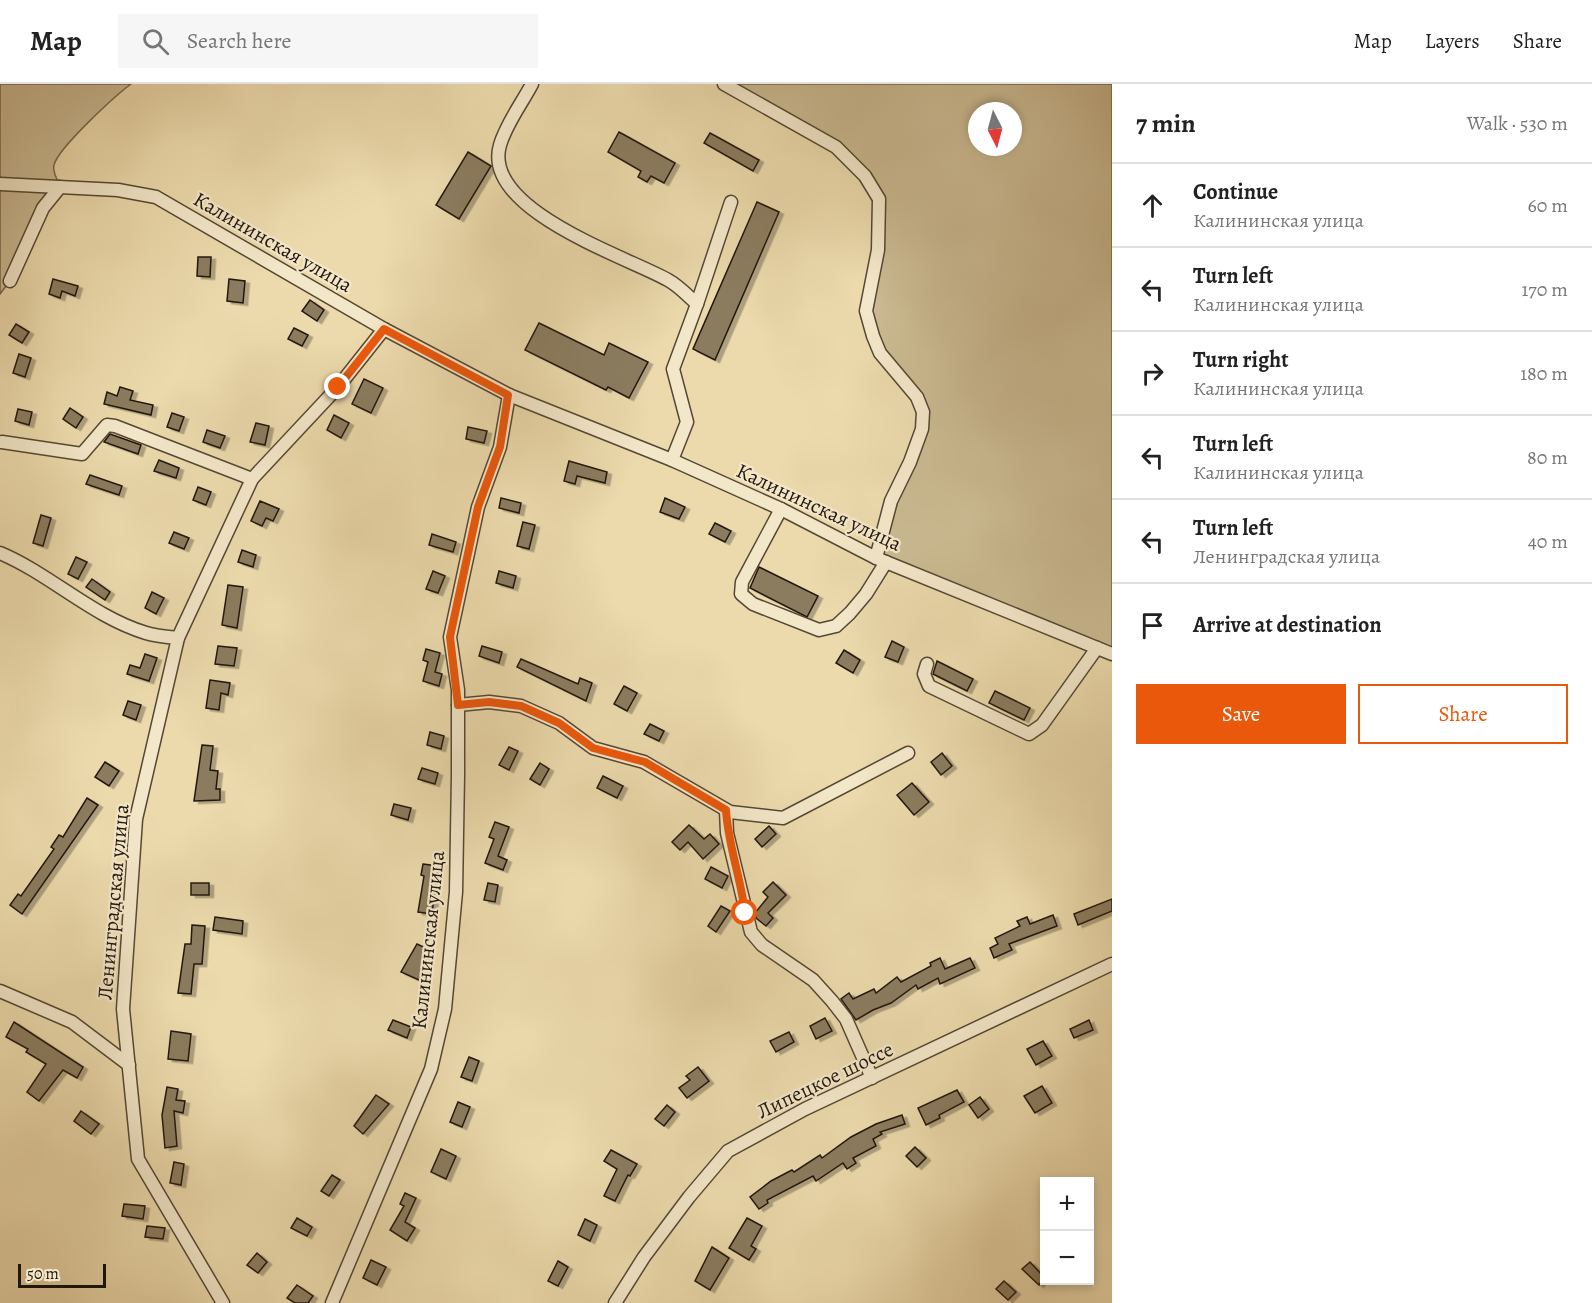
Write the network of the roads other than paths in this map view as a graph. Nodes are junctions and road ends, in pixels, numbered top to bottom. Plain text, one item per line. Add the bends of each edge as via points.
1 (532, 84) edge
2 (724, 84) edge
3 (0, 184) edge
4 (60, 187) junction
5 (731, 202) dead end
6 (10, 281) dead end
7 (697, 303) junction
8 (384, 329) junction
9 (508, 395) junction
10 (2, 442) dead end
11 (672, 460) junction
12 (252, 479) junction
13 (780, 509) junction
14 (0, 553) edge
15 (881, 560) junction
16 (178, 638) junction
17 (1097, 648) junction
18 (1112, 654) edge
19 (927, 664) dead end
20 (458, 705) junction
21 (908, 753) dead end
22 (726, 810) junction
23 (1112, 964) edge
24 (0, 991) edge
25 (129, 1065) junction
26 (872, 1078) junction
27 (223, 1303) edge
28 (332, 1303) edge
29 (615, 1303) edge

1 - 7 street via 500,146 501,171 521,200 542,218 576,237 670,281
2 - 15 street via 836,147 865,176 879,199 878,250 867,311 880,352 917,397 922,412 922,429 891,501
3 - 4 street, Калининская улица
4 - 6 street via 43,208
4 - 8 street, Калининская улица via 118,190 156,197
5 - 7 street
7 - 11 street via 674,369 687,422
8 - 9 street, Калининская улица
8 - 12 street, Ленинградская улица via 338,387
9 - 11 street, Калининская улица
9 - 20 street, Калининская улица via 500,447 478,507 450,637
10 - 12 street via 82,454 107,426 115,426
11 - 13 street, Калининская улица
12 - 16 street, Ленинградская улица
13 - 15 street, Калининская улица
13 - 15 street via 742,582 741,594 753,604 819,630 836,626 866,594
14 - 16 street via 115,620 146,633
15 - 17 street, Калининская улица
16 - 25 street, Ленинградская улица via 136,819 123,1009
17 - 18 street, Калининская улица
17 - 19 street via 1042,725 1029,734 929,686 924,674
20 - 22 street via 489,702 521,706 559,723 593,748 645,762
20 - 28 street, Калининская улица via 456,892 445,1009 431,1070
21 - 22 street via 783,818
22 - 26 street via 727,833 751,932 762,945 813,980 832,1001 846,1019
23 - 26 street, Липецкое шоссе
24 - 25 street, Ленинградская улица via 72,1022
25 - 27 street, Ленинградская улица via 138,1159
26 - 29 street, Липецкое шоссе via 728,1151 644,1257

